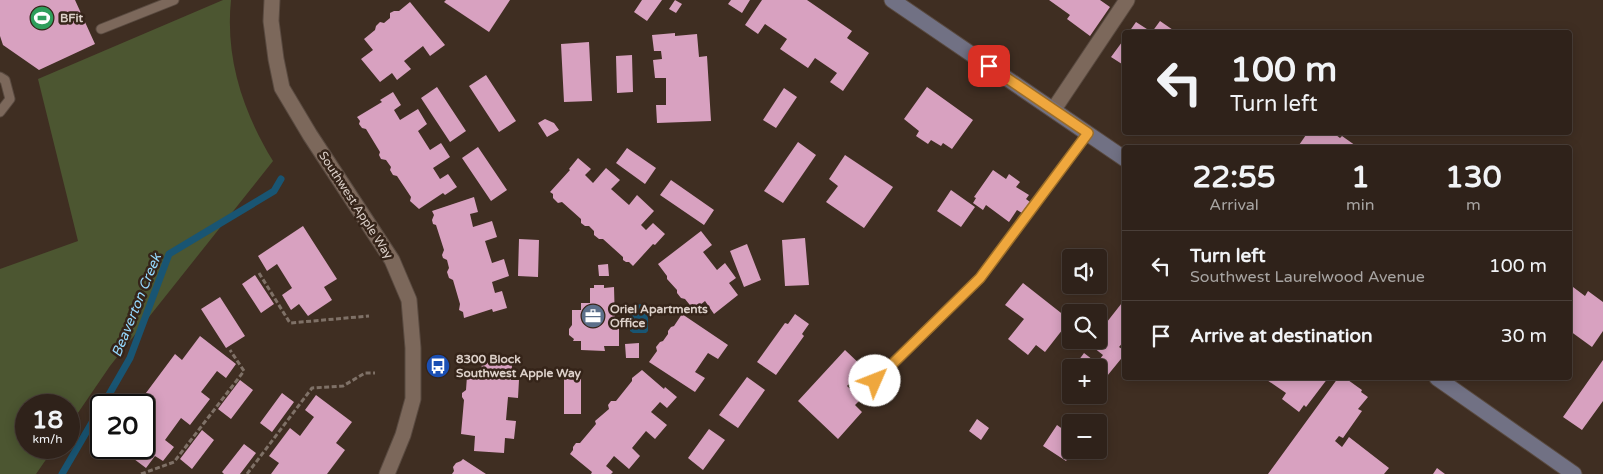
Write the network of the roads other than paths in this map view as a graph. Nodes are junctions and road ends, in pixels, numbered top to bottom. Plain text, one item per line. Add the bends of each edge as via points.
1 (174, 0) edge
2 (272, 0) edge
3 (892, 0) edge
4 (1127, 0) edge
5 (101, 29) dead end
6 (0, 77) edge
7 (1054, 109) junction
8 (0, 112) edge
9 (1088, 133) junction
10 (1122, 157) edge
11 (1440, 380) edge
12 (875, 381) dead end
13 (387, 474) edge
14 (1574, 474) edge

1 - 5 lane
2 - 13 street, Southwest Apple Way via 271,22 282,88 392,260 409,300 413,399
3 - 7 street
4 - 7 street
6 - 8 lane via 5,80 10,99
7 - 9 street
9 - 10 street
9 - 12 lane via 980,278
11 - 14 street

